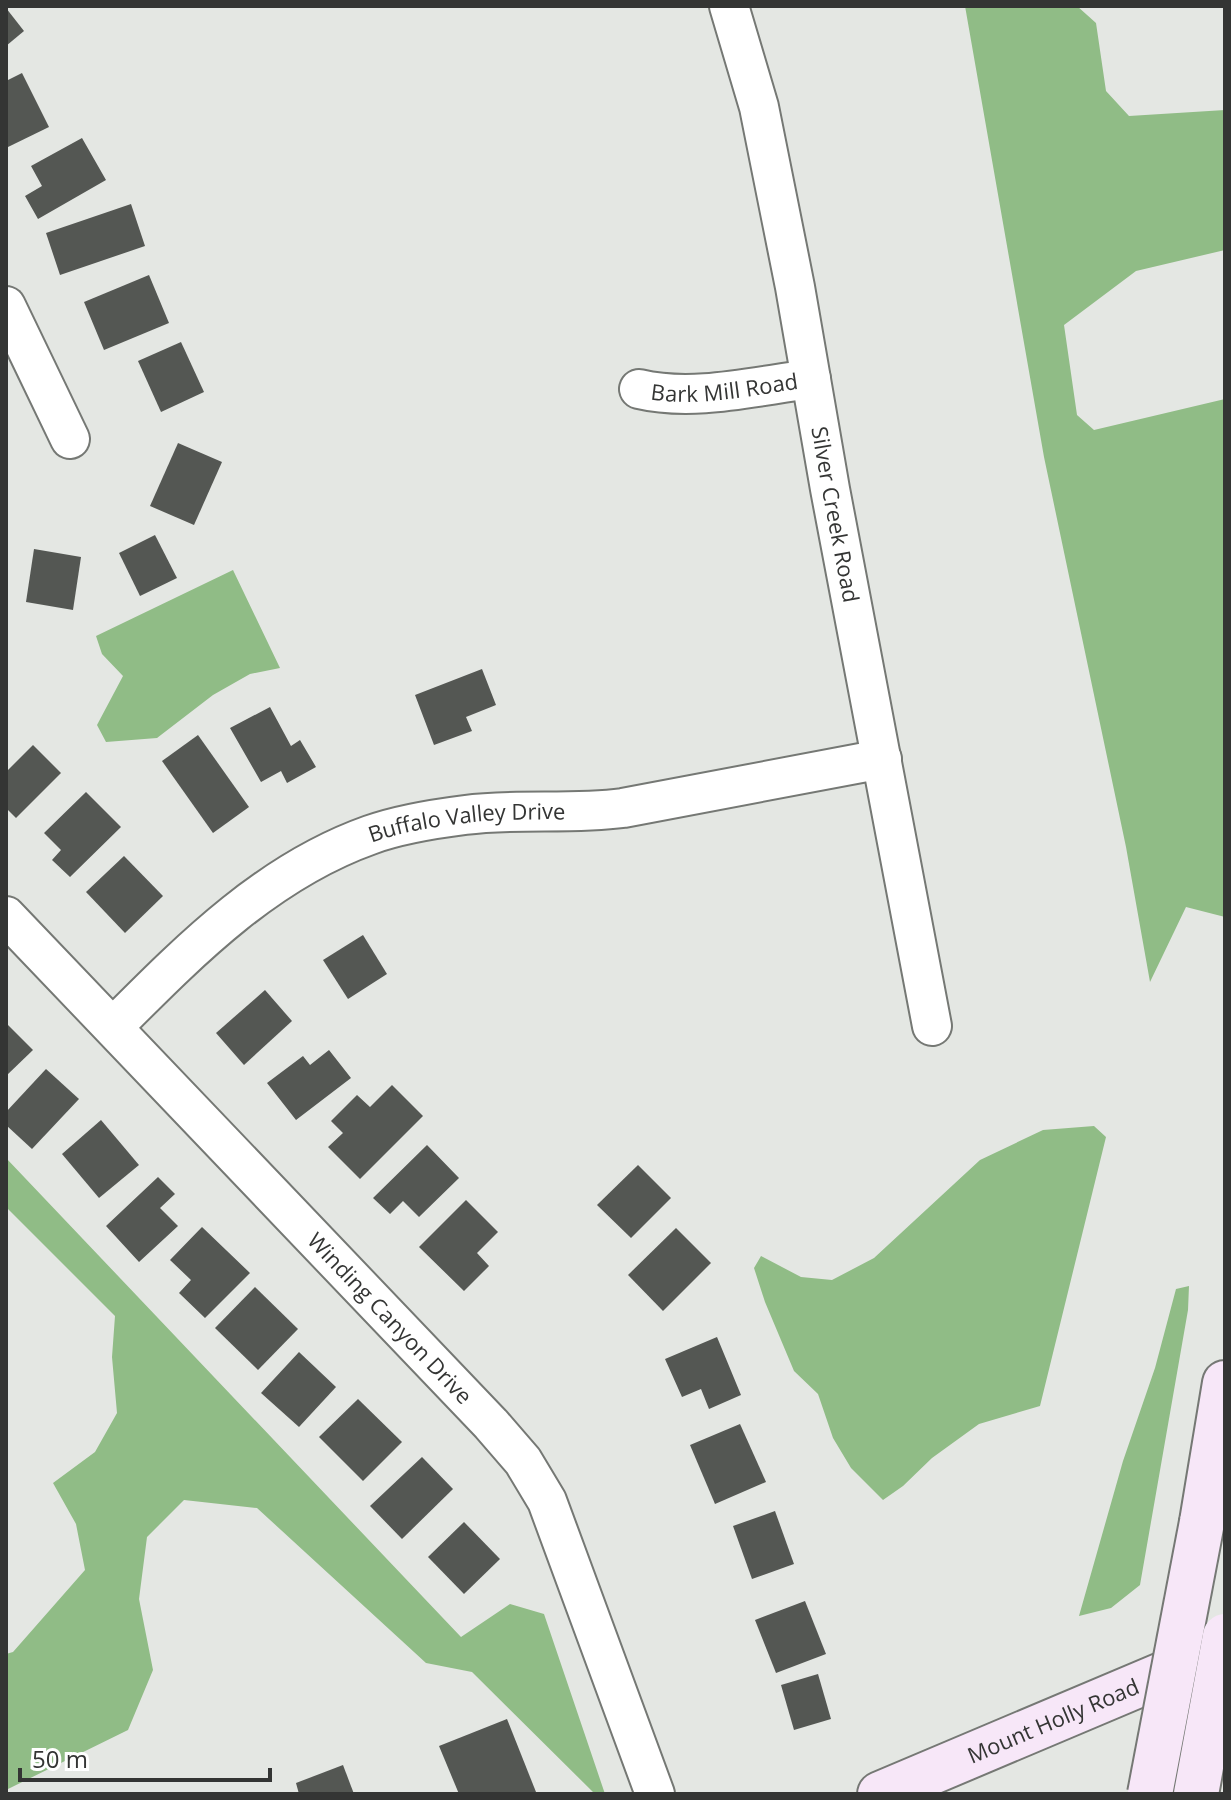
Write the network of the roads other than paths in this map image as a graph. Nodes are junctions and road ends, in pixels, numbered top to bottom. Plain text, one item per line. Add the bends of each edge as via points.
1 (729, 6) edge
2 (6, 306) edge
3 (811, 379) junction
4 (639, 389) dead end
5 (70, 439) dead end
6 (882, 759) junction
7 (6, 916) edge
8 (932, 1026) dead end
9 (113, 1027) junction
10 (1225, 1383) edge
11 (1225, 1636) edge
12 (1225, 1648) edge
13 (655, 1794) edge
14 (880, 1794) edge
15 (1150, 1794) edge
16 (1196, 1794) edge

1 - 3 street, Silver Creek Road via 759,107
2 - 5 street
3 - 4 street, Bark Mill Road via 687,395
3 - 6 street, Silver Creek Road
6 - 8 street, Silver Creek Road
6 - 9 street, Buffalo Valley Drive via 623,808 467,815 368,835 287,875 226,918
7 - 9 street, Winding Canyon Drive
9 - 13 street, Winding Canyon Drive via 523,1461 547,1501
10 - 15 main road, bridge
11 - 16 main road, bridge
12 - 14 main road, Mount Holly Road

